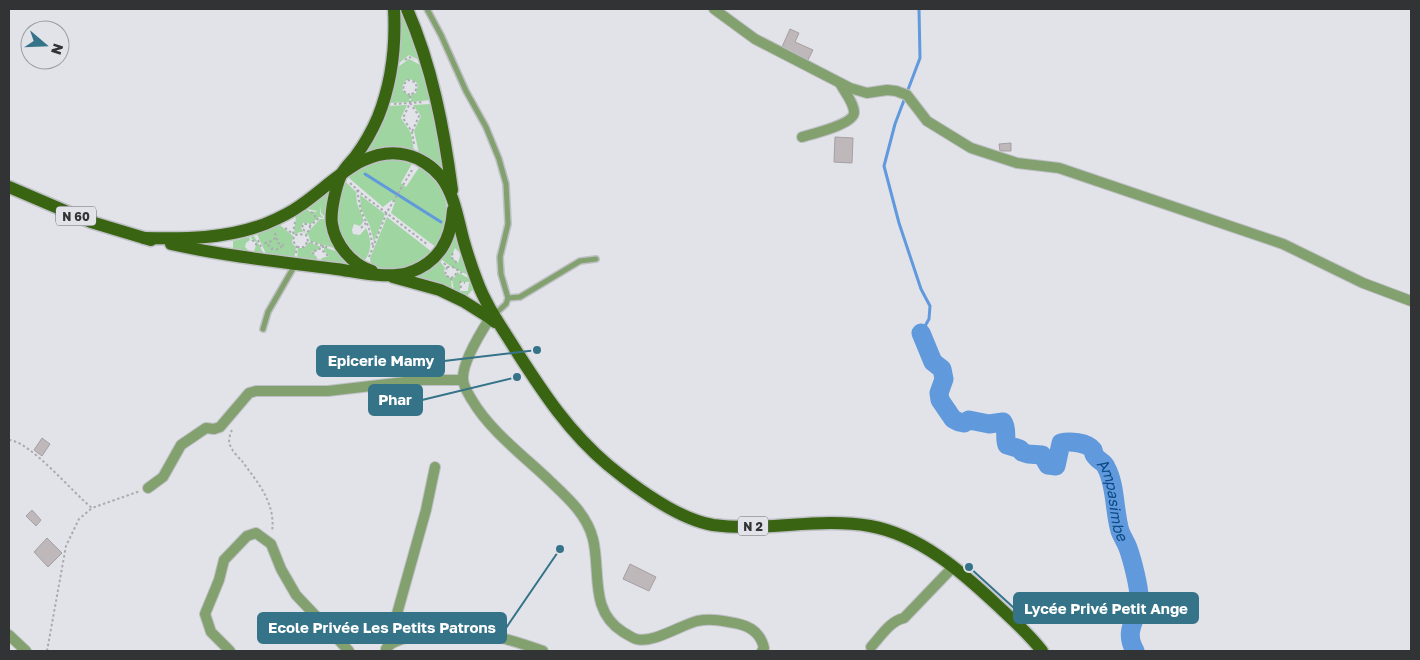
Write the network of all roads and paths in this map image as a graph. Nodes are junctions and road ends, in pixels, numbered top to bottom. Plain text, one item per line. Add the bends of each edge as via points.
1 (394, 9) edge
2 (407, 9) edge
3 (427, 9) edge
4 (714, 9) edge
5 (428, 64) junction
6 (391, 70) junction
7 (840, 83) junction
8 (410, 94) junction
9 (437, 102) junction
10 (410, 103) junction
11 (382, 106) junction
12 (412, 132) junction
13 (802, 137) dead end
14 (418, 159) junction
15 (341, 174) junction
16 (9, 187) edge
17 (357, 189) junction
18 (453, 201) junction
19 (316, 212) dead end
20 (387, 212) junction
21 (275, 220) junction
22 (331, 220) junction
23 (315, 222) junction
24 (367, 223) junction
25 (310, 226) dead end
26 (361, 228) dead end
27 (249, 235) junction
28 (276, 236) junction
29 (144, 238) junction
30 (308, 241) junction
31 (323, 246) junction
32 (373, 247) junction
33 (253, 250) dead end
34 (346, 253) junction
35 (438, 254) junction
36 (317, 256) dead end
37 (369, 257) dead end
38 (596, 259) dead end
39 (268, 261) junction
40 (295, 264) junction
41 (456, 270) dead end
42 (384, 275) junction
43 (451, 278) junction
44 (468, 283) dead end
45 (457, 293) junction
46 (508, 298) junction
47 (1411, 301) edge
48 (492, 316) junction
49 (263, 329) dead end
50 (463, 380) junction
51 (234, 427) dead end
52 (9, 440) edge
53 (434, 467) dead end
54 (148, 488) joint
55 (92, 508) junction
56 (271, 544) junction
57 (953, 567) junction
58 (9, 634) edge
59 (871, 647) dead end
60 (386, 649) edge
61 (765, 650) edge
62 (26, 651) edge
63 (47, 651) edge
64 (230, 651) edge
65 (348, 651) edge
66 (544, 651) edge
67 (1042, 651) edge

1 - 6 main road
2 - 5 main road
3 - 46 lane via 499,159 506,184 508,224 500,257 501,274
4 - 7 street via 755,39
5 - 6 path via 409,57
5 - 9 main road
6 - 11 main road
7 - 13 street via 854,116 848,122
7 - 47 street via 867,94 887,90 907,96 927,121 971,148 1017,163 1059,168 1283,244 1363,283
8 - 8 path via 417,87 415,82 408,80 403,90
8 - 10 path
9 - 10 path
9 - 18 main road
10 - 11 path
10 - 12 path via 403,118
10 - 12 path via 419,116
11 - 15 main road via 366,141
12 - 14 path
14 - 15 main road via 387,153 366,158
14 - 18 main road via 442,178
14 - 20 path
15 - 17 path
15 - 21 main road via 299,207
15 - 22 main road
16 - 29 main road, N 60 via 91,222
17 - 20 path
17 - 24 path via 360,211
18 - 35 main road via 449,238
18 - 48 main road via 466,249
19 - 23 path via 307,209 315,215
20 - 32 path
20 - 35 path
21 - 27 main road
21 - 28 path
22 - 23 path via 319,218
22 - 34 main road via 337,241
23 - 25 path
24 - 26 path
24 - 32 path
27 - 29 main road
27 - 33 path via 255,241
27 - 39 path
28 - 28 path via 278,243 284,245 272,254 272,248 265,243
29 - 39 main road
30 - 30 path via 301,233 293,240 300,248
30 - 31 path
31 - 34 path
31 - 36 path via 312,252
32 - 37 path
34 - 42 main road via 363,268
35 - 42 main road via 414,271
35 - 43 path via 447,267 445,275
38 - 46 lane via 580,261 520,297
39 - 40 main road
40 - 42 main road
40 - 49 lane via 268,312
41 - 43 path via 456,275
42 - 45 main road
43 - 45 path
44 - 45 path via 460,282
45 - 48 main road
46 - 48 lane
48 - 50 street via 466,363
48 - 57 main road, N 2 via 578,438 608,464 670,508 713,524 834,523 872,527 899,534
50 - 54 street via 422,380 328,391 249,393 220,427 206,428 181,445 163,477
50 - 61 street via 477,409 490,425 571,501 585,519 593,538 600,600 613,626 636,639 646,640 698,621 718,619 744,625 754,631 762,638
51 - 56 path via 230,445 270,503
52 - 55 path via 15,440 28,449
53 - 60 street via 426,510
54 - 55 path
55 - 63 path via 79,519 66,546
56 - 64 street via 256,533 247,536 224,560 205,614 211,632
56 - 65 street via 280,569 296,595
57 - 59 street
57 - 67 main road, N 2 via 1008,615
58 - 62 street
60 - 66 street via 399,640 447,631 512,640

